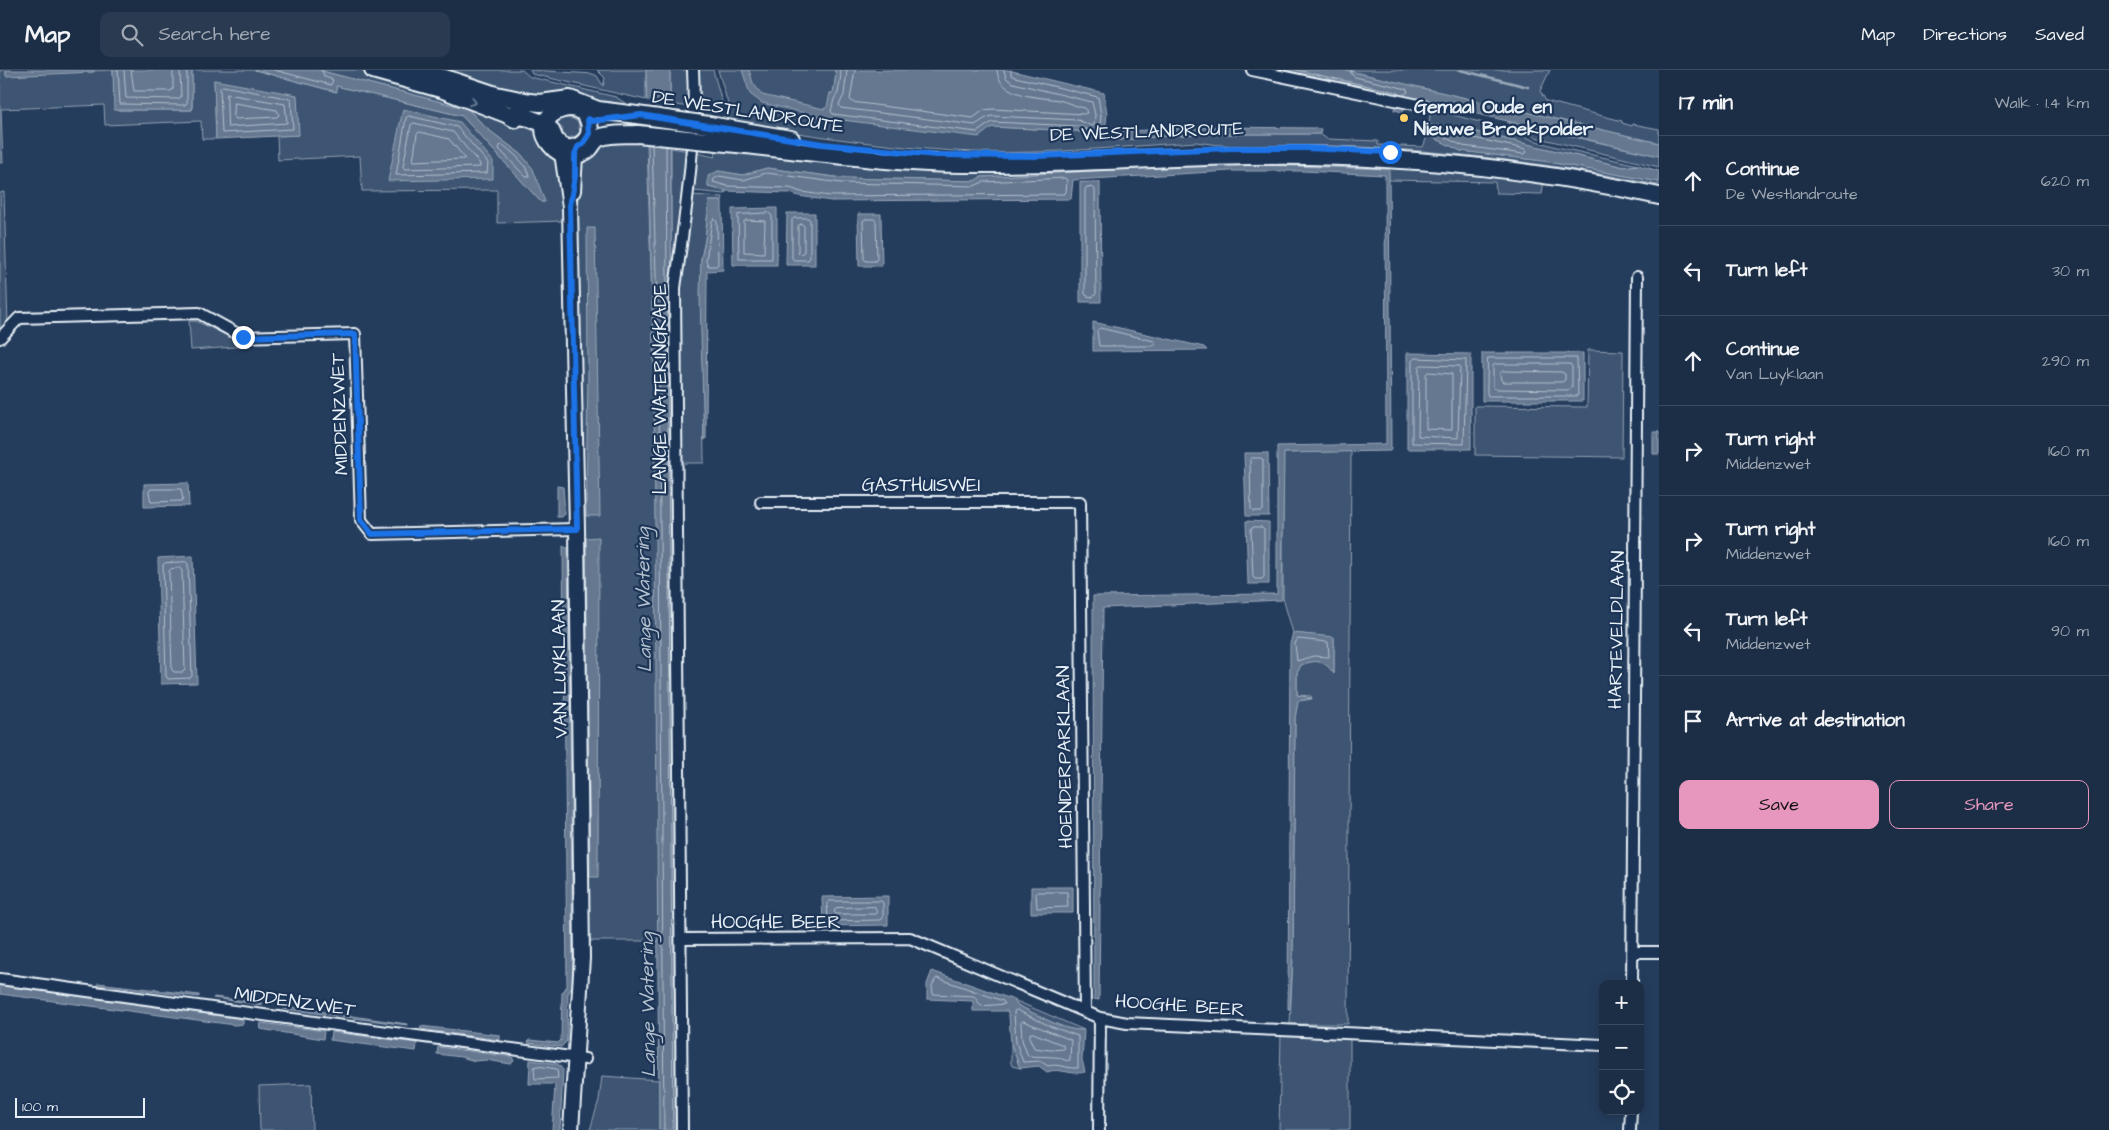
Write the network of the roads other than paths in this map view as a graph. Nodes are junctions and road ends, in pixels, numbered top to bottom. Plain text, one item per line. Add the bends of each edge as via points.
1 (373, 70) edge
2 (407, 70) edge
3 (693, 70) edge
4 (1252, 70) edge
5 (496, 95) junction
6 (1433, 108) dead end
7 (637, 115) junction
8 (548, 125) junction
9 (590, 132) junction
10 (708, 133) junction
11 (571, 152) junction
12 (1659, 188) edge
13 (1659, 196) edge
14 (1637, 277) dead end
15 (0, 338) edge
16 (762, 502) dead end
17 (1080, 502) joint
18 (577, 529) junction
19 (682, 939) junction
20 (1632, 952) junction
21 (1659, 952) edge
22 (0, 979) edge
23 (1632, 980) edge
24 (1086, 1012) junction
25 (1100, 1018) junction
26 (1599, 1045) edge
27 (581, 1059) junction
28 (1631, 1115) edge
29 (571, 1130) edge
30 (682, 1130) edge
31 (1099, 1130) edge
32 (1630, 1130) edge

1 -> 8 main road
2 - 5 main road, DE WESTLANDROUTE via 445,78
3 - 19 street, LANGE WATERINGKADE via 695,107 688,192 675,288
4 - 6 street
5 - 7 main road, DE WESTLANDROUTE via 540,103 570,99 598,110
5 - 8 main road, DE WESTLANDROUTE via 538,113
7 - 9 main road, DE WESTLANDROUTE via 592,121
7 - 10 main road, DE WESTLANDROUTE, bridge
8 - 9 main road via 563,108 574,108 580,111
8 - 11 main road via 560,145
9 - 10 main road, DE WESTLANDROUTE, bridge via 606,136
9 - 11 main road via 585,151
10 - 12 main road, DE WESTLANDROUTE via 936,155 1036,156 1231,148 1390,152 1548,168
10 - 13 main road, DE WESTLANDROUTE via 889,159 962,164 1270,156 1390,160 1499,170
11 - 18 street, VAN LUYKLAAN
14 - 20 street, HARTEVELDLAAN
15 - 18 street, MIDDENZWET via 19,318 199,313 243,337 355,334 361,520 372,534
16 - 17 street, GASTHUISWEI
17 - 24 street, HOENDERPARKLAAN
18 - 27 street, VAN LUYKLAAN
19 - 24 street, HOOGHE BEER via 910,938
19 - 30 street, LANGE WATERINGKADE
20 - 21 street
20 - 23 street, HARTEVELDLAAN
22 - 27 street, MIDDENZWET
24 - 25 street, HOOGHE BEER
25 - 26 street, HOOGHE BEER via 1127,1023
25 - 31 street
27 - 29 street, VAN LUYKLAAN
28 - 32 street

